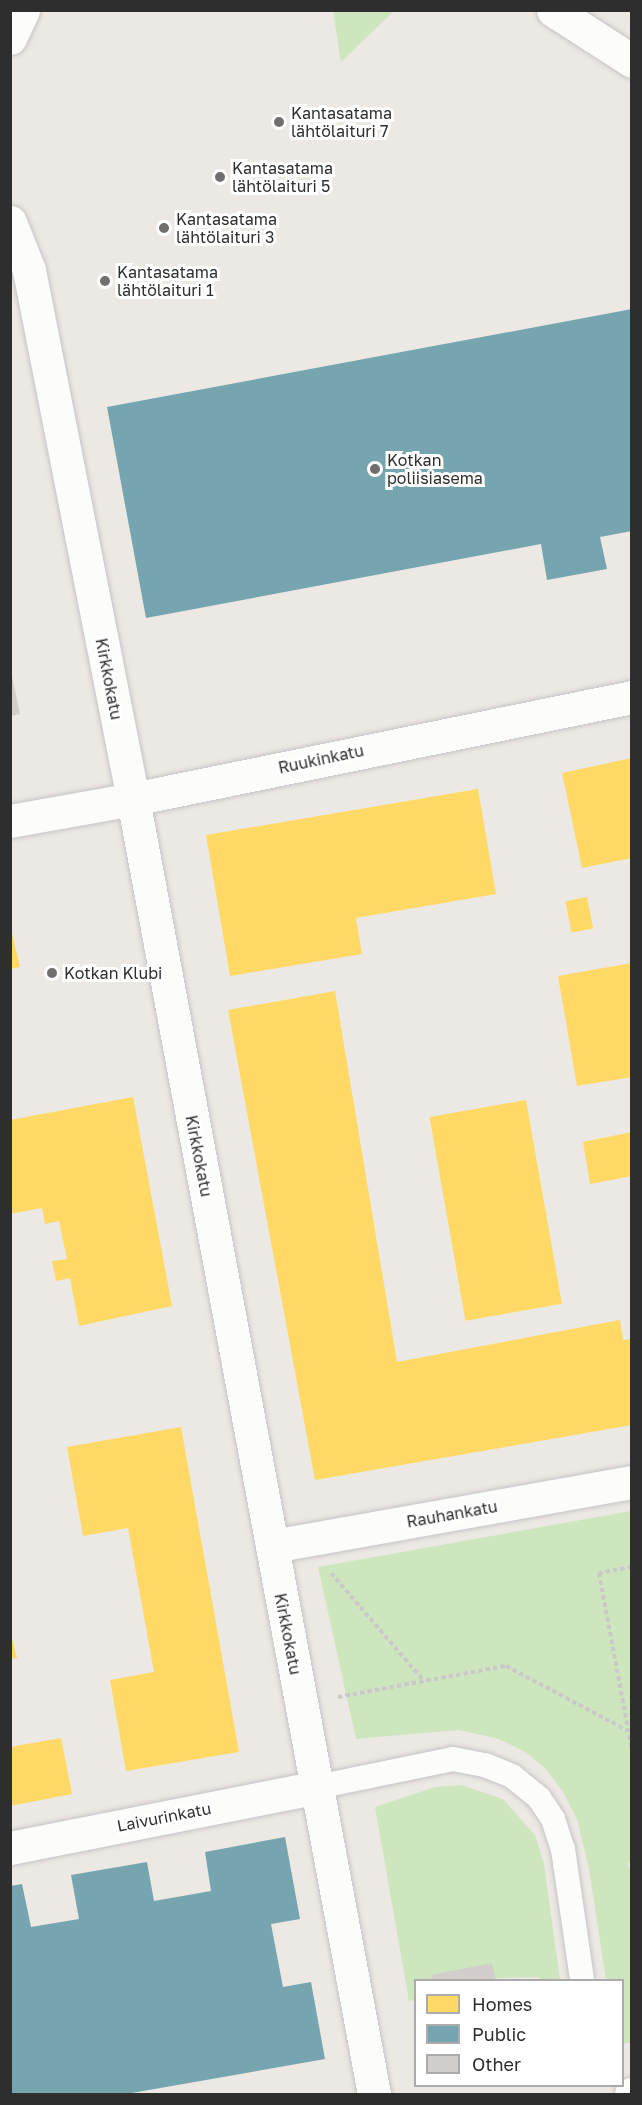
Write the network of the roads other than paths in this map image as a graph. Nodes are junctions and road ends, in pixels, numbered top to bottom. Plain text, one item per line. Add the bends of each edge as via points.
1 (23, 10) edge
2 (553, 10) edge
3 (10, 38) edge
4 (632, 61) edge
5 (10, 222) edge
6 (632, 697) edge
7 (134, 800) junction
8 (10, 821) edge
9 (632, 1482) edge
10 (288, 1543) junction
11 (317, 1787) junction
12 (10, 1848) edge
13 (582, 1979) edge
14 (374, 2094) edge

1 - 3 main road
2 - 4 main road
5 - 7 main road, Kirkkokatu via 29,270
6 - 7 main road, Ruukinkatu
7 - 8 main road, Ruukinkatu
7 - 10 main road, Kirkkokatu
9 - 10 main road, Rauhankatu
10 - 11 main road, Kirkkokatu
11 - 12 main road, Laivurinkatu
11 - 13 lane via 453,1759 485,1764 512,1776 539,1798 553,1819 563,1849
11 - 14 main road, Kirkkokatu

